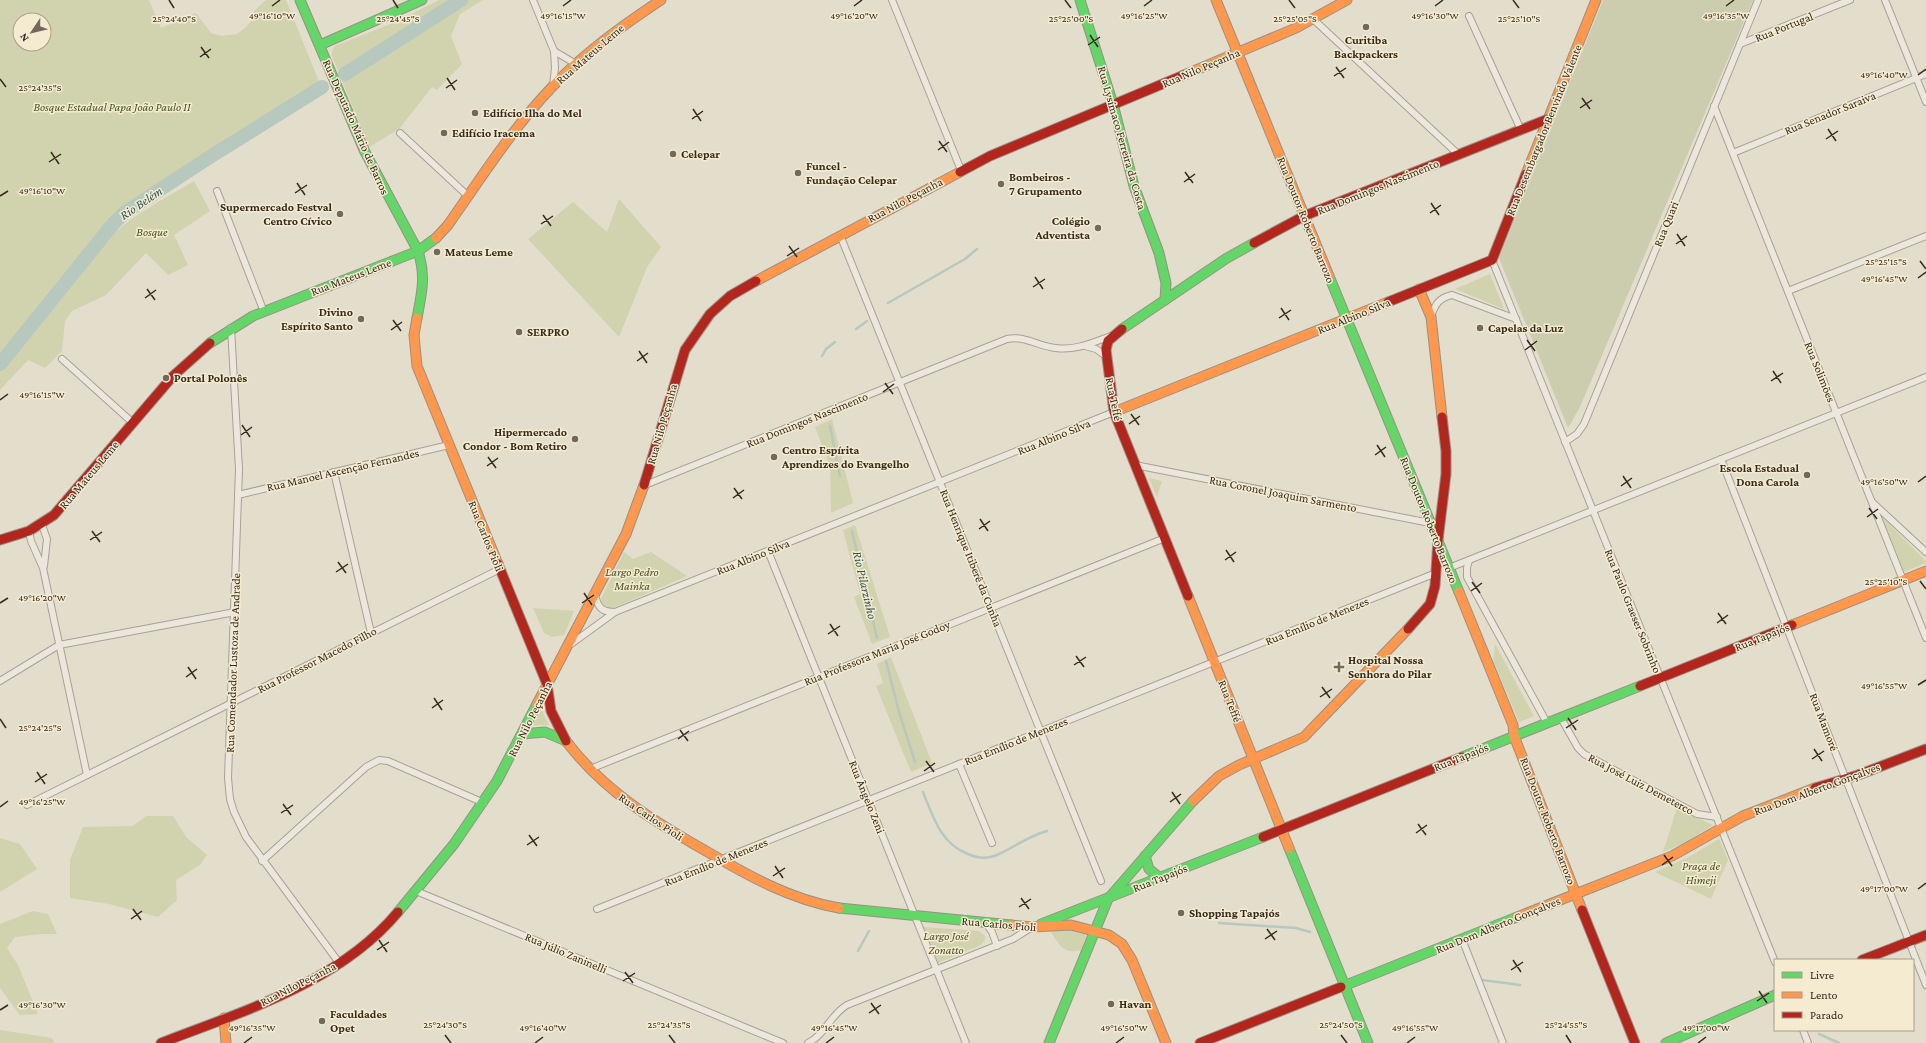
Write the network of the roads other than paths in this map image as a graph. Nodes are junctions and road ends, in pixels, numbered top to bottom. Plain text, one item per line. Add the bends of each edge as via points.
1 (300, 0) edge
2 (422, 0) edge
3 (533, 0) edge
4 (661, 0) edge
5 (892, 0) edge
6 (1080, 0) edge
7 (1216, 0) edge
8 (1347, 0) edge
9 (1596, 0) edge
10 (1758, 0) edge
11 (1850, 0) edge
12 (1885, 0) edge
13 (1335, 3) edge
14 (1469, 16) dead end
15 (1313, 19) junction
16 (1740, 44) junction
17 (320, 45) junction
18 (554, 50) junction
19 (1237, 52) junction
20 (576, 64) junction
21 (1926, 74) edge
22 (1916, 78) junction
23 (552, 87) junction
24 (1926, 102) edge
25 (1113, 104) junction
26 (1714, 106) junction
27 (1548, 119) junction
28 (1521, 130) junction
29 (400, 134) dead end
30 (1733, 153) junction
31 (1459, 155) junction
32 (961, 170) junction
33 (217, 191) dead end
34 (468, 196) junction
35 (1304, 216) junction
36 (840, 235) junction
37 (1926, 236) edge
38 (418, 251) junction
39 (1159, 253) junction
40 (1492, 260) junction
41 (1182, 288) junction
42 (1419, 289) junction
43 (1788, 291) junction
44 (1165, 300) junction
45 (264, 312) junction
46 (1431, 317) junction
47 (1347, 319) junction
48 (1516, 319) junction
49 (231, 328) junction
50 (1115, 334) junction
51 (1084, 346) junction
52 (1106, 356) junction
53 (62, 359) dead end
54 (1926, 377) edge
55 (900, 382) junction
56 (1114, 412) junction
57 (1836, 413) junction
58 (133, 423) junction
59 (1565, 442) junction
60 (449, 445) junction
61 (1721, 459) junction
62 (1135, 465) junction
63 (334, 472) junction
64 (940, 482) junction
65 (645, 485) junction
66 (238, 495) junction
67 (1872, 502) junction
68 (1593, 510) junction
69 (1441, 515) junction
70 (1430, 523) junction
71 (42, 525) junction
72 (29, 532) junction
73 (1165, 538) junction
74 (0, 540) edge
75 (1438, 540) junction
76 (768, 551) junction
77 (1926, 552) edge
78 (1469, 560) junction
79 (44, 568) junction
80 (1449, 568) junction
81 (500, 569) junction
82 (1926, 571) edge
83 (1436, 573) junction
84 (1903, 580) junction
85 (1455, 583) junction
86 (595, 595) junction
87 (991, 608) junction
88 (235, 612) junction
89 (615, 612) junction
90 (1787, 627) junction
91 (371, 633) junction
92 (1926, 638) edge
93 (60, 645) junction
94 (568, 646) junction
95 (1214, 662) junction
96 (819, 677) junction
97 (1660, 678) junction
98 (0, 681) edge
99 (548, 684) junction
100 (232, 703) junction
101 (1561, 718) junction
102 (1548, 723) junction
103 (1040, 732) junction
104 (522, 734) junction
105 (1514, 736) junction
106 (567, 742) junction
107 (1926, 749) edge
108 (1253, 758) junction
109 (959, 764) junction
110 (590, 769) junction
111 (86, 775) junction
112 (1845, 778) junction
113 (868, 801) junction
114 (484, 803) junction
115 (27, 805) dead end
116 (1717, 817) junction
117 (1282, 829) junction
118 (1721, 829) junction
119 (992, 843) dead end
120 (1145, 856) junction
121 (720, 860) junction
122 (262, 861) junction
123 (1160, 878) junction
124 (1101, 881) dead end
125 (416, 891) junction
126 (1577, 894) junction
127 (1108, 899) junction
128 (597, 909) dead end
129 (915, 917) junction
130 (986, 922) junction
131 (1032, 927) junction
132 (1094, 930) junction
133 (1926, 935) edge
134 (1462, 939) junction
135 (1909, 942) junction
136 (997, 946) junction
137 (1865, 959) edge
138 (1774, 960) edge
139 (340, 964) junction
140 (936, 969) junction
141 (1926, 985) edge
142 (1344, 986) junction
143 (1774, 995) edge
144 (224, 1018) junction
145 (1803, 1031) edge
146 (161, 1043) edge
147 (226, 1043) edge
148 (783, 1043) edge
149 (808, 1043) edge
150 (966, 1043) edge
151 (1049, 1043) edge
152 (1166, 1043) edge
153 (1200, 1043) edge
154 (1368, 1043) edge
155 (1503, 1043) edge
156 (1635, 1043) edge
157 (1666, 1043) edge
158 (1808, 1043) edge

1 - 17 main road, Rua Deputado Mário de Barros
2 - 17 main road
3 - 18 street
4 - 20 main road, Rua Mateus Leme via 615,31
5 - 32 street
6 - 25 main road, Rua Lysímaco Ferreira da Costa
7 - 19 main road, Rua Doutor Roberto Barrozo
8 - 13 main road, Rua Nilo Peçanha
9 - 27 main road, Rua Desembargador Benvindo Valente
10 - 16 street, Rua Quari
11 - 16 street, Rua Portugal
12 - 22 street
13 - 15 main road, Rua Nilo Peçanha
14 - 28 street
15 - 19 main road, Rua Nilo Peçanha
15 - 31 street
16 - 26 street, Rua Quari
17 - 38 main road, Rua Deputado Mário de Barros via 372,165
18 - 20 street
18 - 23 street
19 - 25 main road, Rua Nilo Peçanha
19 - 35 main road, Rua Doutor Roberto Barrozo
20 - 23 main road, Rua Mateus Leme
21 - 22 street, Rua Senador Saraiva
22 - 24 street
22 - 30 street, Rua Senador Saraiva
23 - 34 main road, Rua Mateus Leme via 514,131
25 - 32 main road, Rua Nilo Peçanha
25 - 39 main road, Rua Lysímaco Ferreira da Costa via 1134,186
26 - 30 street, Rua Solimões
26 - 59 street, Rua Quari via 1584,424 1577,434
27 - 28 main road, Rua Domingos Nascimento
27 - 40 main road, Rua Desembargador Benvindo Valente
28 - 31 main road, Rua Domingos Nascimento
29 - 34 street
30 - 43 street, Rua Solimões
31 - 35 main road, Rua Domingos Nascimento
32 - 36 main road, Rua Nilo Peçanha
33 - 45 street
34 - 38 main road, Rua Mateus Leme via 442,233
35 - 41 main road, Rua Domingos Nascimento via 1231,255
35 - 47 main road, Rua Doutor Roberto Barrozo
36 - 55 street, Rua Henrique Itiberê da Cunha
36 - 65 main road, Rua Nilo Peçanha via 741,288 720,304 699,329 680,364
37 - 43 street
38 - 45 main road, Rua Mateus Leme
38 - 60 main road, Rua Carlos Pioli via 424,280 414,335 415,356 421,379
39 - 41 main road via 1173,284
39 - 44 main road, Rua Lysímaco Ferreira da Costa via 1166,283
40 - 42 main road, Rua Albino Silva
40 - 48 street, Rua Paulo Graeser Sobrinho
41 - 44 main road, Rua Domingos Nascimento
42 - 46 main road
42 - 47 main road, Rua Albino Silva
43 - 57 street, Rua Solimões
44 - 50 main road, Rua Domingos Nascimento
45 - 49 main road, Rua Mateus Leme
46 - 48 street via 1437,302 1452,295
46 - 69 main road via 1446,451
47 - 56 main road, Rua Albino Silva
47 - 70 main road, Rua Doutor Roberto Barrozo
48 - 59 street, Rua Paulo Graeser Sobrinho
49 - 58 main road, Rua Mateus Leme via 195,354
49 - 66 street, Rua Comendador Lustoza de Andrade via 238,437
50 - 51 street, Rua Domingos Nascimento
50 - 52 main road, Rua Domingos Nascimento via 1107,346
51 - 52 street, Rua Domingos Nascimento via 1096,349
51 - 55 street, Rua Domingos Nascimento via 1058,349 1014,338
52 - 56 main road, Rua Teffé
53 - 58 street
54 - 57 street
55 - 64 street, Rua Henrique Itiberê da Cunha
55 - 65 street, Rua Domingos Nascimento
56 - 62 main road, Rua Teffé
56 - 64 street, Rua Albino Silva
57 - 61 street
57 - 67 street, Rua Solimões
58 - 71 main road, Rua Mateus Leme via 60,509
59 - 68 street, Rua Paulo Graeser Sobrinho
60 - 63 street, Rua Manoel Ascenção Fernandes
60 - 81 main road, Rua Carlos Pioli
61 - 68 street
61 - 90 street, Rua Mamoré
62 - 70 street, Rua Coronel Joaquim Sarmento
62 - 73 main road, Rua Teffé
63 - 66 street, Rua Manoel Ascenção Fernandes
63 - 91 street
64 - 76 street, Rua Albino Silva
64 - 87 street, Rua Henrique Itiberê da Cunha
65 - 86 main road, Rua Nilo Peçanha via 630,524
66 - 88 street, Rua Comendador Lustoza de Andrade
67 - 77 street
67 - 84 street, Rua Solimões
68 - 78 street
68 - 97 street, Rua Paulo Graeser Sobrinho
69 - 70 main road
69 - 75 main road
70 - 75 main road, Rua Doutor Roberto Barrozo
71 - 72 main road, Rua Mateus Leme
71 - 79 street via 47,544
72 - 74 main road, Rua Mateus Leme
72 - 79 street
73 - 87 street, Rua Professora Maria José Godoy
73 - 95 main road, Rua Teffé
75 - 80 main road, Rua Doutor Roberto Barrozo
75 - 83 main road
76 - 89 street, Rua Albino Silva
76 - 96 street, Rua Ângelo Zeni
78 - 80 street
78 - 102 street via 1466,568 1467,577
79 - 93 street
80 - 85 main road, Rua Doutor Roberto Barrozo
81 - 91 street, Rua Professor Macedo Filho
81 - 99 main road, Rua Carlos Pioli
82 - 84 main road, Rua Tapajós
83 - 85 main road via 1445,575
83 - 95 street, Rua Emílio de Menezes
83 - 108 main road via 1432,599 1427,609 1317,725 1298,740
84 - 90 main road, Rua Tapajós
84 - 92 street, Rua Solimões
85 - 105 main road, Rua Doutor Roberto Barrozo via 1513,725
86 - 89 street via 601,610
86 - 94 main road, Rua Nilo Peçanha
87 - 96 street, Rua Professora Maria José Godoy
87 - 103 street, Rua Henrique Itiberê da Cunha
88 - 93 street
88 - 100 street, Rua Comendador Lustoza de Andrade
89 - 94 street, Rua Albino Silva
90 - 97 main road, Rua Tapajós
90 - 112 street, Rua Mamoré
91 - 100 street, Rua Professor Macedo Filho
93 - 98 street
93 - 111 street
94 - 99 main road, Rua Nilo Peçanha
95 - 103 street, Rua Emílio de Menezes
95 - 108 main road, Rua Teffé
96 - 110 street, Rua Professora Maria José Godoy
96 - 113 street, Rua Ângelo Zeni
97 - 101 main road, Rua Tapajós
97 - 116 street, Rua Paulo Graeser Sobrinho
99 - 104 main road, Rua Nilo Peçanha
99 - 106 main road, Rua Carlos Pioli via 550,708
100 - 111 street, Rua Professor Macedo Filho
100 - 122 street, Rua Comendador Lustoza de Andrade via 228,778 230,799 239,825
101 - 102 main road, Rua Tapajós
101 - 116 street, Rua José Luiz Demeterco via 1584,754 1697,814
102 - 105 main road, Rua Tapajós
103 - 109 street, Rua Emílio de Menezes
103 - 124 street, Rua Henrique Itiberê da Cunha
104 - 106 main road via 544,731
104 - 114 main road, Rua Nilo Peçanha
105 - 117 main road, Rua Tapajós
105 - 126 main road, Rua Doutor Roberto Barrozo
106 - 110 main road, Rua Carlos Pioli
107 - 112 main road, Rua Dom Alberto Gonçalves
108 - 117 main road, Rua Teffé
108 - 120 main road via 1229,770 1208,785
109 - 113 street, Rua Emílio de Menezes
109 - 119 street
110 - 121 main road, Rua Carlos Pioli via 643,814
111 - 115 street, Rua Professor Macedo Filho
112 - 118 main road, Rua Dom Alberto Gonçalves via 1743,816
112 - 135 street, Rua Mamoré
113 - 121 street, Rua Emílio de Menezes
113 - 129 street, Rua Ângelo Zeni
114 - 122 street via 395,763 379,760 366,767
114 - 125 main road, Rua Nilo Peçanha
116 - 118 street, Rua Paulo Graeser Sobrinho
117 - 123 main road, Rua Tapajós
117 - 142 main road, Rua Teffé
118 - 126 main road, Rua Dom Alberto Gonçalves via 1672,856
118 - 138 street, Rua Paulo Graeser Sobrinho
120 - 123 main road via 1152,874
120 - 127 main road
121 - 128 street, Rua Emílio de Menezes
121 - 129 main road, Rua Carlos Pioli via 773,887 825,906
122 - 139 street, Rua Comendador Lustoza de Andrade
123 - 127 main road, Rua Tapajós
125 - 139 main road, Rua Nilo Peçanha via 384,927
125 - 148 street, Rua Júlio Zaninelli
126 - 134 main road, Rua Dom Alberto Gonçalves
126 - 156 main road, Rua Doutor Roberto Barrozo
127 - 131 main road, Rua Tapajós
127 - 132 main road
129 - 130 main road, Rua Carlos Pioli
129 - 140 street, Rua Ângelo Zeni
130 - 131 main road, Rua Carlos Pioli
130 - 136 street
131 - 132 main road, Rua Carlos Pioli via 1071,925
131 - 136 street, Rua Tapajós
132 - 151 main road
132 - 152 main road via 1116,939 1127,951
133 - 135 main road
134 - 142 main road, Rua Dom Alberto Gonçalves
134 - 155 street
135 - 137 main road
135 - 141 street, Rua Mamoré
136 - 140 street, Rua Tapajós
139 - 144 main road, Rua Nilo Peçanha via 300,986
140 - 149 street, Rua Tapajós via 847,1005 834,1016 819,1036
140 - 150 street, Rua Ângelo Zeni
142 - 153 main road, Rua Dom Alberto Gonçalves
142 - 154 main road, Rua Teffé
143 - 157 main road
144 - 146 main road, Rua Nilo Peçanha
144 - 147 main road
145 - 158 street

